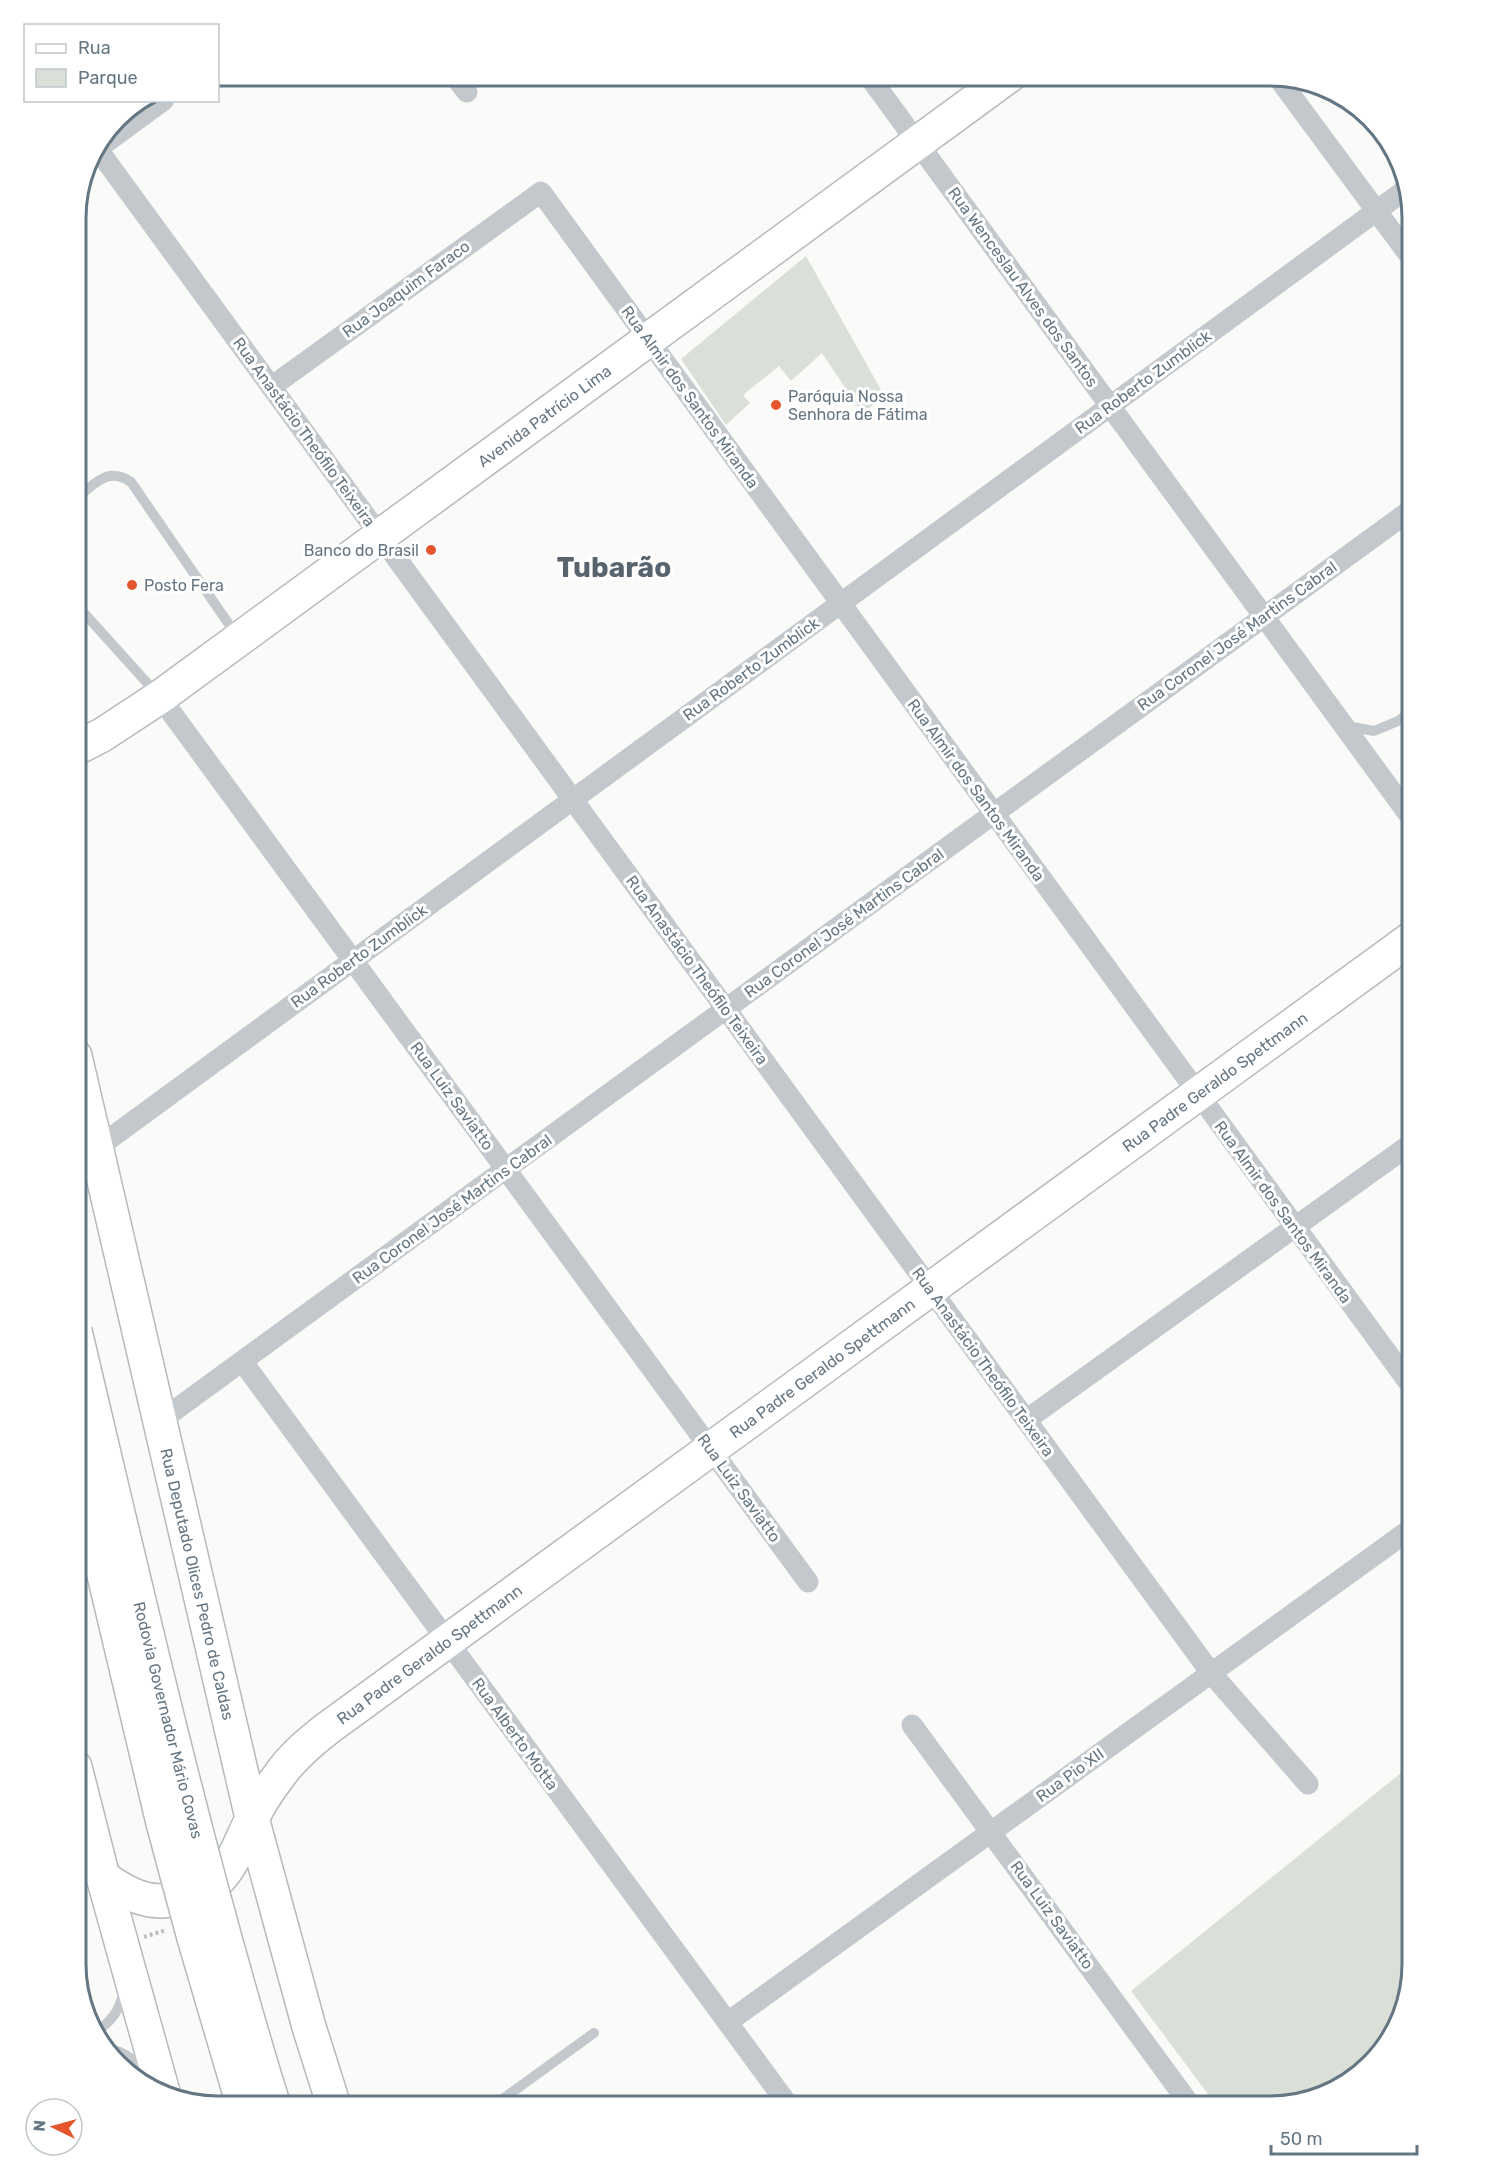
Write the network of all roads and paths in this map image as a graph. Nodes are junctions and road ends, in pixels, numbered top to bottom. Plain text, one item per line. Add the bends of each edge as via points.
1 (876, 86) edge
2 (995, 86) edge
3 (1285, 87) edge
4 (161, 102) edge
5 (114, 136) edge
6 (917, 143) junction
7 (102, 154) edge
8 (541, 192) joint
9 (1399, 194) edge
10 (1376, 211) junction
11 (1402, 246) edge
12 (648, 339) junction
13 (271, 387) junction
14 (1110, 406) junction
15 (86, 491) edge
16 (1402, 516) edge
17 (380, 536) junction
18 (840, 603) junction
19 (86, 615) edge
20 (1264, 617) junction
21 (238, 638) junction
22 (160, 697) junction
23 (1402, 718) edge
24 (1344, 726) junction
25 (86, 742) edge
26 (572, 800) junction
27 (1402, 805) edge
28 (993, 814) junction
29 (1402, 945) edge
30 (353, 960) junction
31 (726, 1009) junction
32 (1197, 1094) junction
33 (86, 1102) edge
34 (97, 1148) junction
35 (1402, 1150) edge
36 (506, 1169) junction
37 (1295, 1227) junction
38 (930, 1289) junction
39 (242, 1361) junction
40 (1402, 1373) edge
41 (86, 1377) edge
42 (1026, 1420) junction
43 (160, 1421) junction
44 (711, 1449) junction
45 (86, 1499) edge
46 (1402, 1535) edge
47 (808, 1582) dead end
48 (447, 1640) junction
49 (1211, 1673) junction
50 (912, 1725) dead end
51 (1308, 1784) dead end
52 (86, 1812) edge
53 (252, 1818) junction
54 (991, 1832) junction
55 (102, 1877) junction
56 (129, 1974) junction
57 (728, 2022) junction
58 (102, 2028) edge
59 (594, 2033) dead end
60 (120, 2052) edge
61 (150, 2078) edge
62 (160, 2082) edge
63 (255, 2095) edge
64 (256, 2095) edge
65 (331, 2095) edge
66 (508, 2095) edge
67 (781, 2096) edge
68 (1184, 2096) edge

1 - 6 street, Rua Wenceslau Alves dos Santos
2 - 6 main road, Avenida Patrício Lima
3 - 10 street
4 - 5 street
6 - 12 main road, Avenida Patrício Lima
6 - 14 street, Rua Wenceslau Alves dos Santos
7 - 13 street, Rua Anastácio Theófilo Teixeira
8 - 12 street, Rua Almir dos Santos Miranda
8 - 13 street, Rua Joaquim Faraco
9 - 10 street, Rua Roberto Zumblick
10 - 11 street
10 - 14 street, Rua Roberto Zumblick
12 - 17 main road, Avenida Patrício Lima
12 - 18 street, Rua Almir dos Santos Miranda
13 - 17 street, Rua Anastácio Theófilo Teixeira
14 - 18 street, Rua Roberto Zumblick
14 - 20 street, Rua Wenceslau Alves dos Santos
15 - 21 lane via 108,476 120,475 131,482
16 - 20 street, Rua Coronel José Martins Cabral
17 - 21 main road, Avenida Patrício Lima
17 - 26 street, Rua Anastácio Theófilo Teixeira
18 - 26 street, Rua Roberto Zumblick
18 - 28 street, Rua Almir dos Santos Miranda
19 - 22 lane
20 - 24 street, Rua Wenceslau Alves dos Santos
20 - 28 street, Rua Coronel José Martins Cabral
21 - 22 main road, Avenida Patrício Lima
22 - 25 main road, Avenida Patrício Lima
22 - 30 street, Rua Luiz Saviatto
23 - 24 lane via 1374,731
24 - 27 street, Rua Wenceslau Alves dos Santos
26 - 30 street, Rua Roberto Zumblick
26 - 31 street, Rua Anastácio Theófilo Teixeira
28 - 31 street, Rua Coronel José Martins Cabral
28 - 32 street, Rua Almir dos Santos Miranda
29 - 32 main road, Rua Padre Geraldo Spettmann
30 - 34 street, Rua Roberto Zumblick
30 - 36 street, Rua Luiz Saviatto
31 - 36 street, Rua Coronel José Martins Cabral
31 - 38 street, Rua Anastácio Theófilo Teixeira
32 - 37 street, Rua Almir dos Santos Miranda
32 - 38 main road, Rua Padre Geraldo Spettmann
33 - 34 main road, Rua Deputado Olices Pedro de Caldas
34 - 43 main road, Rua Deputado Olices Pedro de Caldas
35 - 37 street
36 - 39 street, Rua Coronel José Martins Cabral
36 - 44 street, Rua Luiz Saviatto
37 - 40 street, Rua Almir dos Santos Miranda
37 - 42 street
38 - 42 street, Rua Anastácio Theófilo Teixeira
38 - 44 main road, Rua Padre Geraldo Spettmann
39 - 43 street, Rua Coronel José Martins Cabral
39 - 48 street, Rua Alberto Motta
41 - 64 main road, Rodovia Governador Mário Covas, bridge via 217,1913
42 - 49 street, Rua Anastácio Theófilo Teixeira
43 - 53 main road, Rua Deputado Olices Pedro de Caldas
44 - 47 street, Rua Luiz Saviatto
44 - 48 main road, Rua Padre Geraldo Spettmann
45 - 63 main road, Rodovia Governador Mário Covas, bridge via 197,1948
46 - 49 street, Rua Pio XII
48 - 53 main road, Rua Padre Geraldo Spettmann via 302,1749 279,1775
48 - 57 street, Rua Alberto Motta
49 - 51 street, Rua Anastácio Theófilo Teixeira
49 - 54 street, Rua Pio XII
50 - 54 street, Rua Luiz Saviatto
52 - 55 main road
53 - 55 main road, Rua Padre Geraldo Spettmann via 236,1856 221,1878 198,1894 149,1901 122,1891
53 - 65 main road, Rua Deputado Olices Pedro de Caldas
54 - 57 street, Rua Pio XII
54 - 68 street, Rua Luiz Saviatto
55 - 56 main road
56 - 58 lane via 120,2008
56 - 62 main road
57 - 67 street, Rua Alberto Motta
59 - 66 lane
60 - 61 lane via 132,2058

